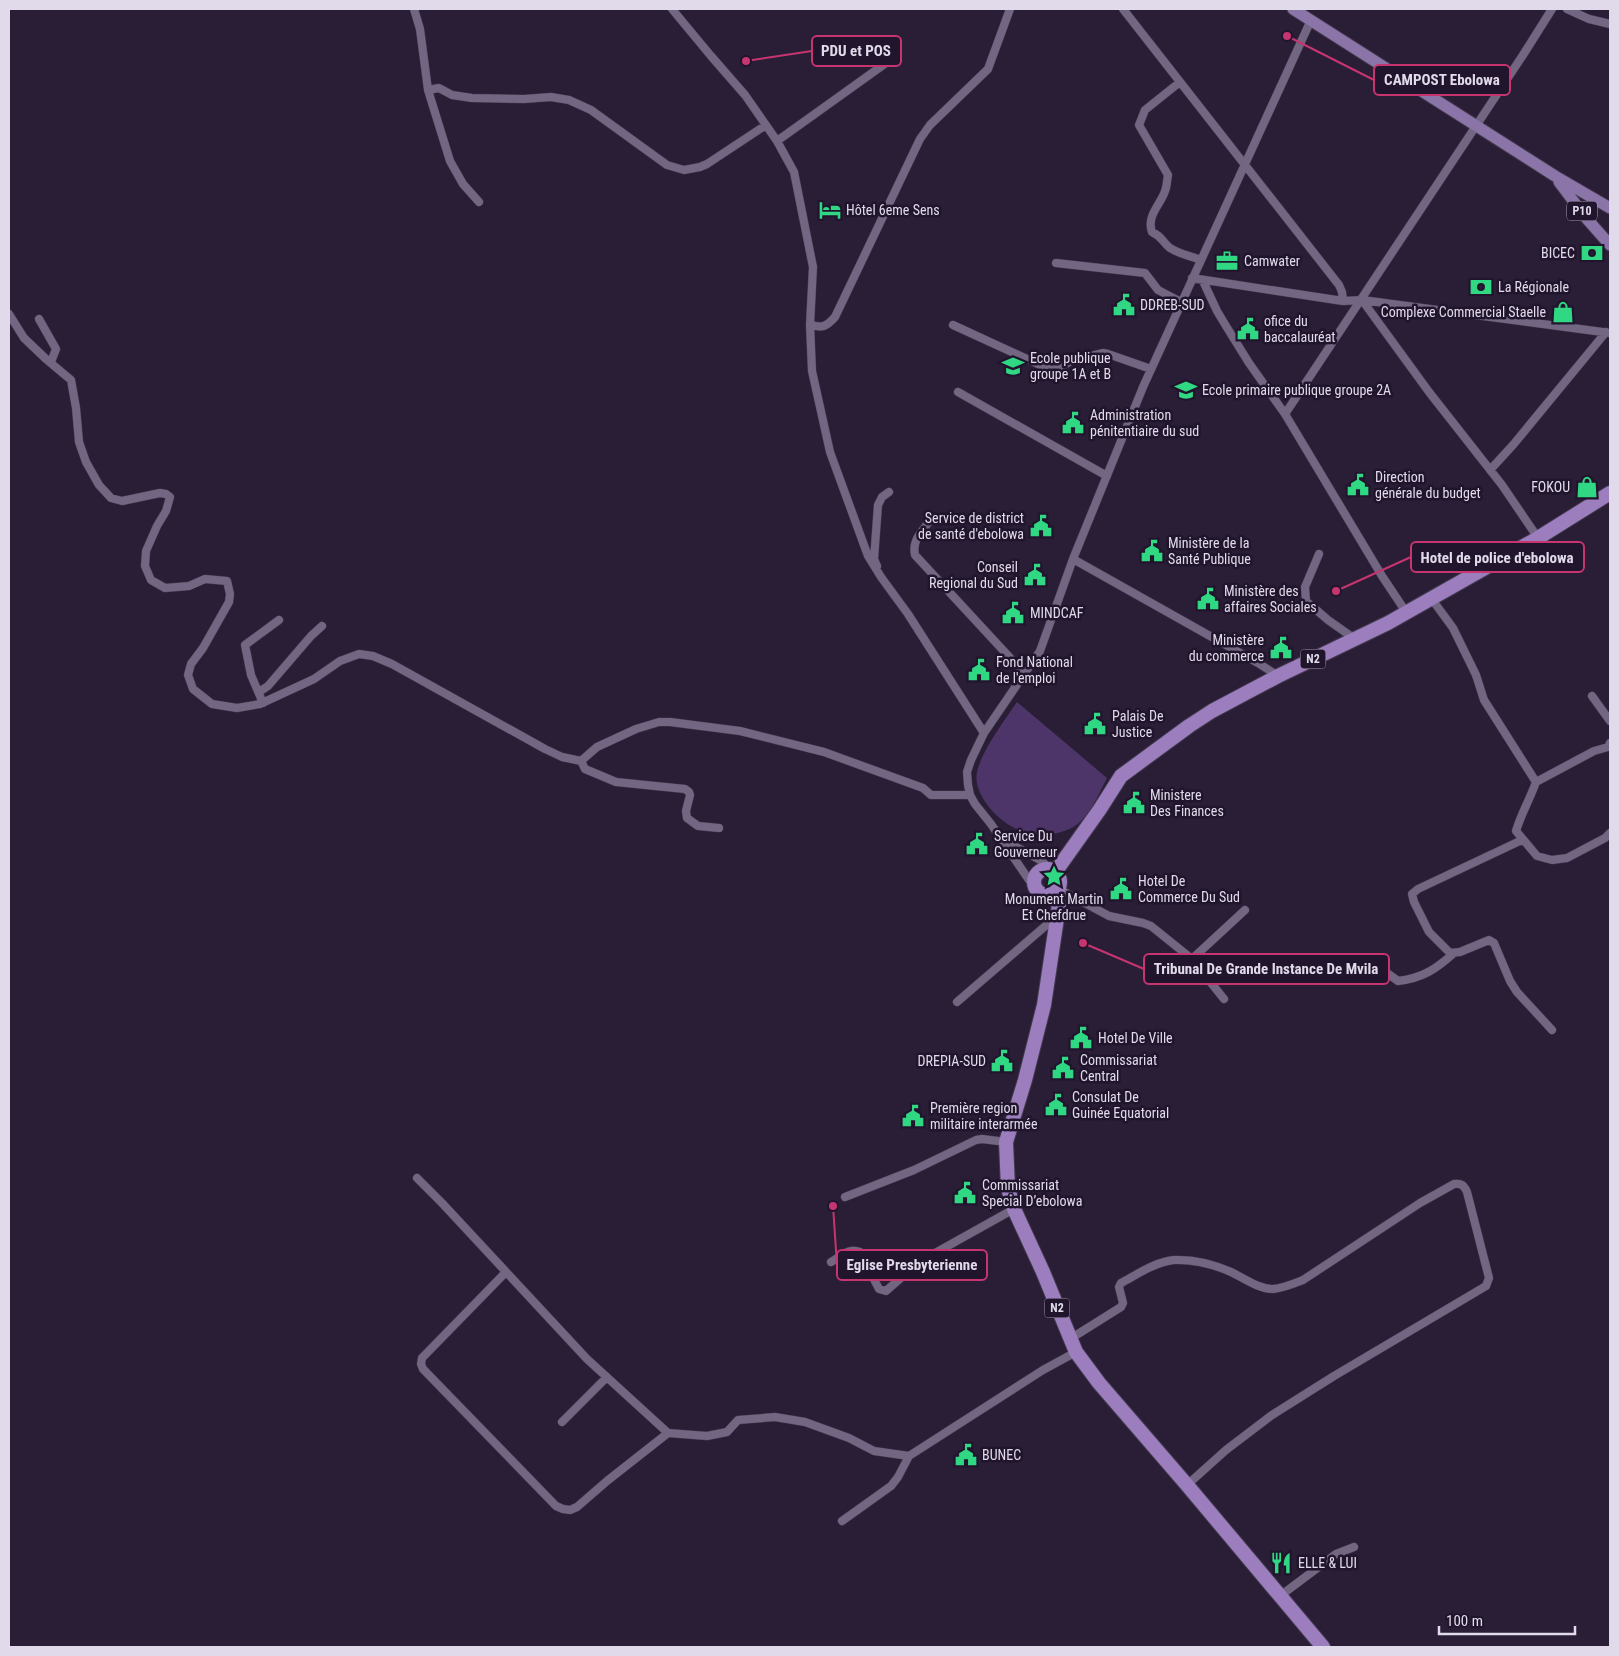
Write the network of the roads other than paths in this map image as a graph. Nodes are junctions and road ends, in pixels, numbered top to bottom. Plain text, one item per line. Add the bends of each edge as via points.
1 (414, 9) edge
2 (672, 9) edge
3 (1010, 9) edge
4 (1123, 9) edge
5 (1293, 9) edge
6 (1552, 9) edge
7 (1567, 9) edge
8 (1311, 20) junction
9 (1610, 24) edge
10 (886, 63) dead end
11 (1180, 82) junction
12 (428, 90) junction
13 (1476, 124) junction
14 (766, 125) junction
15 (777, 141) junction
16 (1246, 165) junction
17 (1555, 176) junction
18 (479, 202) dead end
19 (1610, 208) edge
20 (1610, 245) edge
21 (1201, 260) junction
22 (1056, 264) dead end
23 (1192, 278) junction
24 (1203, 281) junction
25 (1362, 300) junction
26 (1181, 302) junction
27 (1343, 302) junction
28 (9, 314) edge
29 (39, 319) dead end
30 (810, 325) junction
31 (953, 325) dead end
32 (1608, 333) edge
33 (50, 362) junction
34 (1151, 368) junction
35 (958, 392) dead end
36 (1285, 414) junction
37 (1490, 470) junction
38 (1107, 476) junction
39 (889, 492) dead end
40 (1610, 494) edge
41 (928, 523) dead end
42 (1538, 538) junction
43 (1320, 554) dead end
44 (1073, 559) junction
45 (881, 577) junction
46 (1431, 598) junction
47 (1406, 612) junction
48 (279, 620) dead end
49 (322, 626) dead end
50 (1355, 638) junction
51 (1025, 674) junction
52 (1278, 676) junction
53 (259, 692) junction
54 (1592, 696) dead end
55 (263, 703) junction
56 (1610, 721) edge
57 (984, 733) junction
58 (1610, 744) edge
59 (581, 761) junction
60 (1536, 782) junction
61 (970, 795) junction
62 (719, 828) dead end
63 (1610, 833) edge
64 (1002, 839) junction
65 (1522, 840) junction
66 (1054, 870) junction
67 (1034, 884) junction
68 (1054, 892) junction
69 (1245, 910) dead end
70 (1058, 914) junction
71 (1454, 953) junction
72 (1192, 959) junction
73 (1387, 972) dead end
74 (1224, 999) dead end
75 (958, 1002) dead end
76 (1552, 1030) dead end
77 (1006, 1142) junction
78 (417, 1178) dead end
79 (845, 1197) dead end
80 (1014, 1209) junction
81 (831, 1262) dead end
82 (506, 1272) junction
83 (1070, 1339) junction
84 (1076, 1352) junction
85 (607, 1377) junction
86 (562, 1422) dead end
87 (668, 1433) junction
88 (909, 1456) junction
89 (1187, 1485) junction
90 (842, 1521) dead end
91 (1354, 1547) dead end
92 (1280, 1596) junction
93 (1323, 1647) edge

1 - 12 street via 420,29
2 - 14 street via 745,95
3 - 30 street via 988,69 930,125 920,139 835,317 821,327
4 - 11 street
5 - 8 main road, P10
6 - 13 street
7 - 9 street
8 - 13 main road, P10
8 - 16 street
10 - 15 street
11 - 16 street
11 - 21 street via 1145,110 1139,125 1168,175 1165,193 1156,207 1150,227 1172,250
12 - 14 street via 439,88 452,95 472,98 551,97 569,100 591,110 667,165 684,170 700,168
12 - 18 street via 450,161 463,184
13 - 17 main road, P10
13 - 25 street
14 - 15 street
15 - 30 street via 794,172 813,266
16 - 21 street
16 - 27 street via 1339,285
17 - 19 main road, P10
17 - 20 main road, P10
21 - 23 street
22 - 26 street via 1145,273 1158,290
23 - 24 street
23 - 26 street
24 - 27 street
24 - 36 street via 1226,326
25 - 27 street
25 - 32 street
25 - 36 street
25 - 37 street
26 - 34 street
28 - 33 street via 24,338
29 - 33 street via 56,349
30 - 45 street via 812,370 830,452 868,556
31 - 34 street via 1051,370 1103,353
32 - 37 street
33 - 55 street via 70,380 80,442 86,462 99,485 111,498 122,501 160,493 170,497 146,551 145,566 151,580 165,588 189,586 205,579 227,581 229,602 191,664 188,675 194,689 212,704 237,708
34 - 38 street
35 - 38 street
36 - 47 street
37 - 42 street
38 - 44 street
39 - 45 street via 878,505 875,534 874,559
40 - 42 highway, N2
41 - 51 street via 916,539 915,555
42 - 46 highway, N2
43 - 50 street via 1305,587 1306,601
44 - 51 street via 1040,651
44 - 52 street
45 - 57 street
46 - 47 highway, N2
46 - 60 street via 1453,628 1476,675 1484,700
47 - 50 highway, N2
48 - 53 street via 245,645 251,675
49 - 53 street
50 - 52 highway, N2
51 - 57 street
52 - 66 highway, N2 via 1212,711 1121,776
53 - 55 street
54 - 56 street
55 - 59 street via 314,679 340,661 359,654 373,656 544,748
57 - 61 street via 967,772
58 - 60 street
59 - 61 street via 597,747 648,725 689,723 740,731 824,752 923,788 931,794
59 - 62 street via 585,769 616,782 685,790 690,795 687,818 698,826
60 - 65 street via 1516,832
61 - 64 street
63 - 65 street via 1567,858 1552,860 1537,856
64 - 66 street
64 - 67 street
65 - 71 street via 1412,894 1429,932 1450,953
66 - 67 highway, N2 via 1046,868 1037,873
66 - 68 highway via 1061,879
67 - 68 highway via 1040,893
68 - 70 highway via 1060,904
68 - 72 street via 1109,916 1152,926
69 - 72 street
70 - 75 street
70 - 77 highway, N2 via 1044,1005
71 - 73 street via 1436,968 1413,979 1398,981
71 - 76 street via 1489,940 1494,943 1517,992
72 - 74 street
77 - 79 street via 976,1140 914,1170
77 - 80 highway, N2 via 1008,1188
78 - 82 street
80 - 81 street via 919,1262 886,1291 879,1289 860,1252 849,1251
80 - 83 highway, N2
82 - 85 street
82 - 87 street via 422,1358 422,1364 556,1506 570,1510 576,1507
83 - 84 highway, N2
83 - 89 street via 1121,1307 1121,1283 1156,1265 1174,1260 1201,1261 1259,1286 1285,1287 1303,1280 1420,1203 1454,1184 1465,1186 1489,1278 1486,1286 1272,1415
84 - 88 street
84 - 89 highway, N2
85 - 86 street
85 - 87 street
87 - 88 street via 707,1436 727,1432 738,1420 775,1416 805,1422 849,1438 874,1452
88 - 90 street via 891,1486
89 - 92 highway, N2
91 - 92 street via 1336,1554
92 - 93 highway, N2

